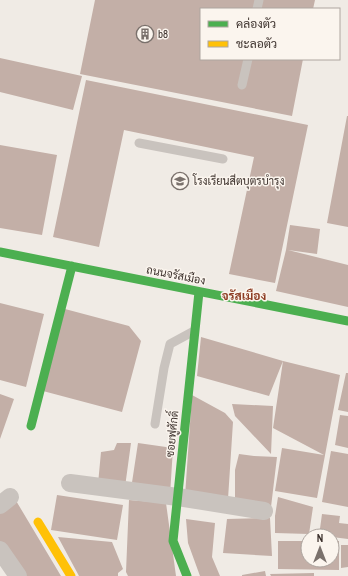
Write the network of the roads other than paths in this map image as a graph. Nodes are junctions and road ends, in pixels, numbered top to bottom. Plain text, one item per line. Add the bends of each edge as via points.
1 (248, 60) edge
2 (242, 86) dead end
3 (139, 143) dead end
4 (223, 159) dead end
5 (0, 252) edge
6 (72, 266) junction
7 (199, 292) junction
8 (348, 321) edge
9 (195, 331) junction
10 (155, 424) dead end
11 (31, 426) dead end
12 (70, 483) dead end
13 (178, 497) junction
14 (264, 511) dead end
15 (38, 522) dead end
16 (0, 550) edge
17 (18, 576) edge
18 (71, 576) edge
19 (187, 576) edge

1 - 2 lane
3 - 4 lane
5 - 6 street, ถนนจรัสเมือง
6 - 7 street, ถนนจรัสเมือง
6 - 11 street
7 - 8 street, ถนนจรัสเมือง
7 - 9 street, ซอยฟูศักดิ์
9 - 10 lane via 170,344
9 - 13 street, ซอยฟูศักดิ์
12 - 13 street
13 - 14 street
13 - 19 street, ซอยฟูศักดิ์ via 173,541
15 - 18 street
16 - 17 street

